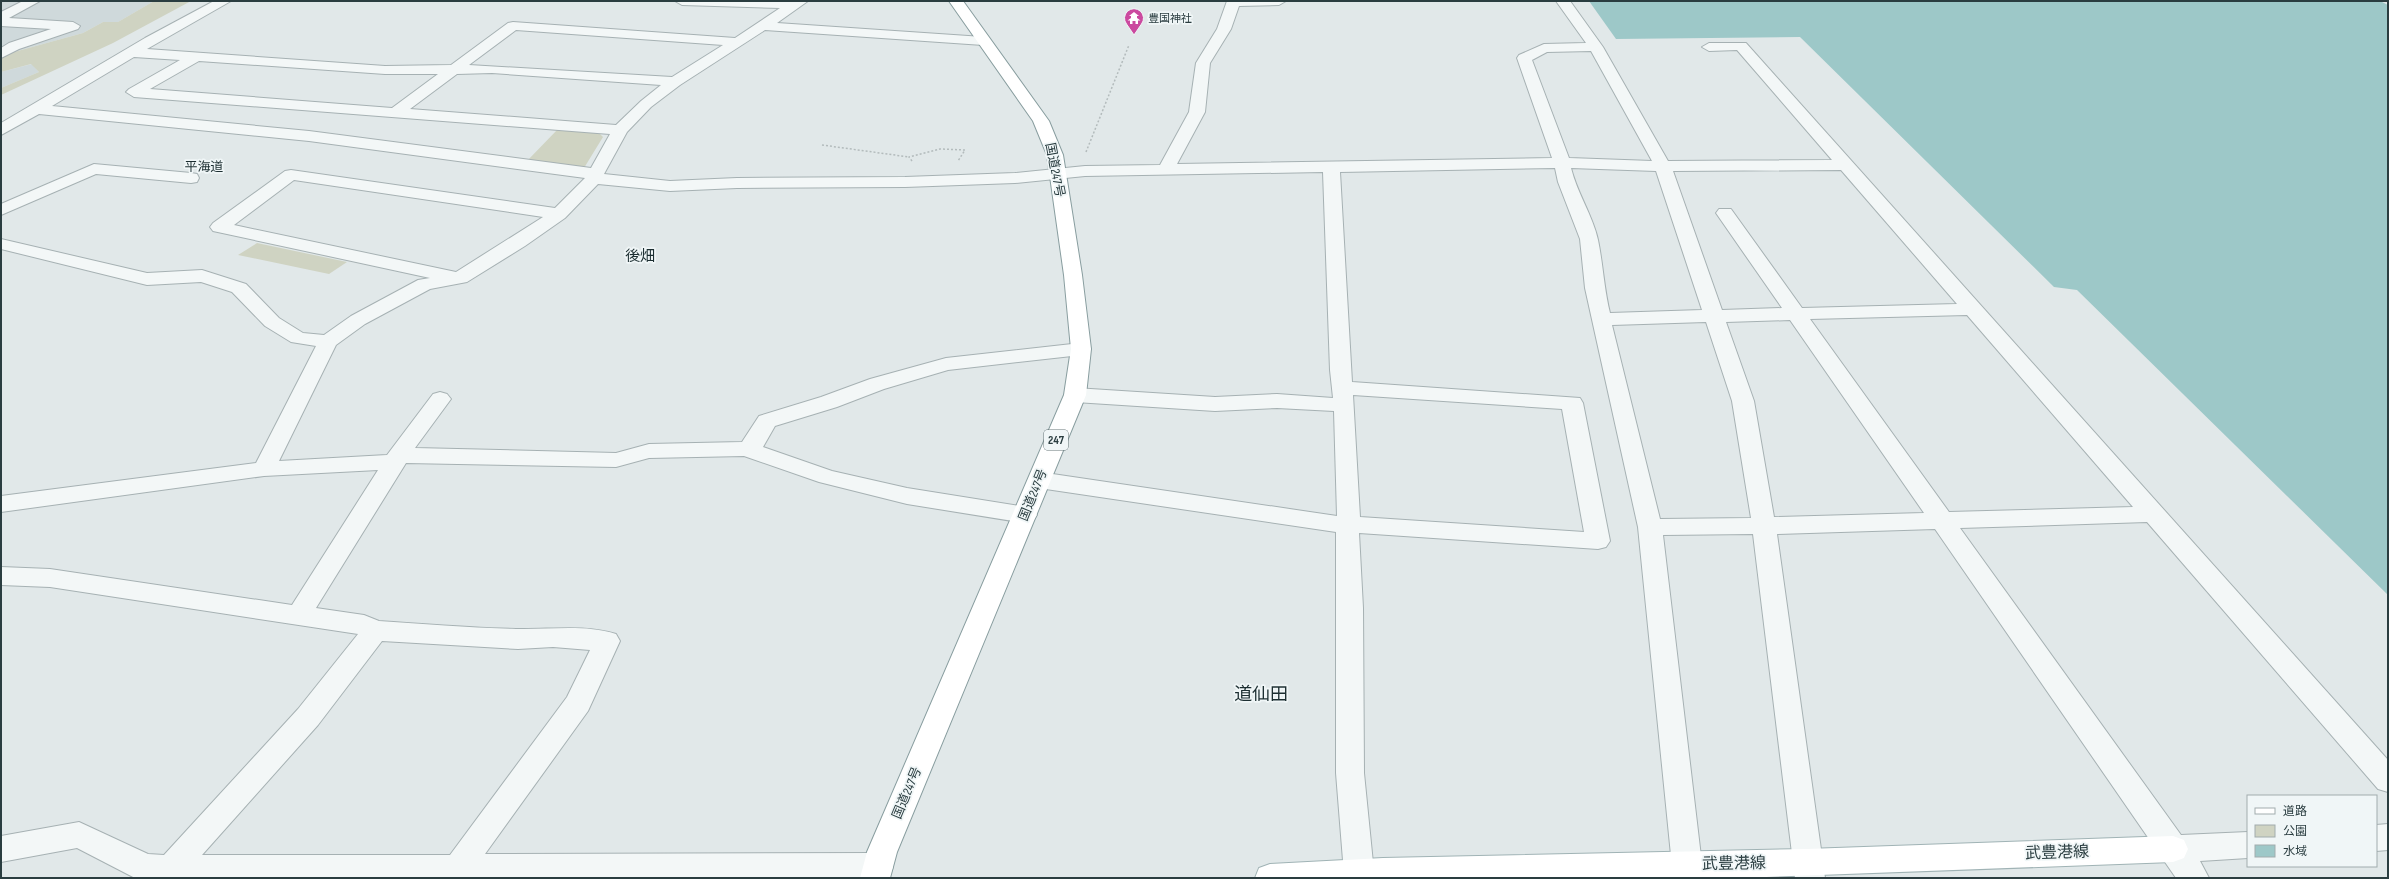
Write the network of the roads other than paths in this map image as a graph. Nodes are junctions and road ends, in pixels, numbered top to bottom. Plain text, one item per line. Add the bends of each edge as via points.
1 (33, 1) edge
2 (224, 1) edge
3 (682, 1) edge
4 (956, 1) edge
5 (1279, 1) edge
6 (1563, 1) edge
7 (1233, 2) edge
8 (798, 3) edge
9 (1, 20) edge
10 (764, 26) junction
11 (983, 41) junction
12 (738, 42) junction
13 (1709, 46) dead end
14 (1596, 47) junction
15 (132, 52) junction
16 (1, 54) edge
17 (197, 56) junction
18 (454, 69) junction
19 (675, 82) junction
20 (35, 109) junction
21 (396, 112) junction
22 (1, 130) edge
23 (620, 130) junction
24 (1562, 163) junction
25 (1844, 165) junction
26 (1331, 166) junction
27 (1663, 166) junction
28 (1166, 169) junction
29 (1057, 174) junction
30 (595, 176) junction
31 (191, 178) dead end
32 (1, 210) edge
33 (1725, 213) dead end
34 (559, 214) junction
35 (1, 244) edge
36 (460, 278) junction
37 (1974, 308) junction
38 (1796, 313) junction
39 (1715, 315) junction
40 (1602, 319) junction
41 (328, 342) junction
42 (1080, 349) junction
43 (1075, 394) junction
44 (1343, 396) junction
45 (440, 399) dead end
46 (746, 449) junction
47 (397, 460) junction
48 (264, 469) junction
49 (1039, 480) junction
50 (1, 504) edge
51 (2155, 514) junction
52 (1025, 515) junction
53 (1942, 520) junction
54 (1348, 524) junction
55 (1764, 526) junction
56 (1650, 527) junction
57 (1, 576) edge
58 (299, 615) junction
59 (375, 631) junction
60 (2388, 780) edge
61 (2388, 837) edge
62 (2377, 838) edge
63 (2247, 845) edge
64 (1, 849) edge
65 (2174, 849) junction
66 (1687, 865) junction
67 (457, 868) junction
68 (171, 869) junction
69 (1808, 870) edge
70 (877, 872) edge
71 (1359, 873) junction
72 (1270, 878) edge
73 (2194, 878) edge

1 - 9 street via 3,16
2 - 15 street
3 - 8 street
4 - 11 main road, 国道247号 / 247
5 - 7 street
6 - 14 street
7 - 28 street via 1224,29 1203,63 1197,112
8 - 10 street
9 - 16 street via 73,26 14,46
10 - 11 street
10 - 12 street
11 - 29 main road, 国道247号 / 247 via 1042,121 1052,145
12 - 18 street via 513,26
12 - 19 street
13 - 25 street via 1741,46
14 - 24 street via 1544,48 1524,58
14 - 27 street
15 - 17 street
15 - 20 street
17 - 18 street via 385,70
17 - 21 street via 134,92
18 - 19 street via 492,69
18 - 21 street
19 - 23 street via 646,104
20 - 22 street
20 - 30 street via 309,136
21 - 23 street
23 - 30 street
24 - 26 street
24 - 27 street
24 - 40 street via 1566,182 1589,239 1594,288
25 - 27 street
25 - 37 street
26 - 28 street
26 - 44 street
27 - 39 street
28 - 29 street via 1085,170
29 - 30 street via 905,182 670,186
29 - 42 main road, 国道247号 / 247 via 1073,275
30 - 34 street
31 - 32 street via 94,169
33 - 38 street
34 - 36 street
34 - 36 street via 291,175 219,227
35 - 41 street via 147,279 202,276 238,288 272,322 298,338
36 - 41 street via 425,284 358,320
37 - 38 street
37 - 51 street
38 - 39 street
38 - 53 street
39 - 40 street
39 - 55 street via 1743,401
40 - 56 street
41 - 48 street via 307,379
42 - 43 main road, 国道247号 / 247
42 - 46 street via 946,364 877,384 767,421 753,446
43 - 44 street via 1215,404
43 - 49 main road, 国道247号 / 247
44 - 54 street
44 - 54 street via 1572,403 1598,541
45 - 47 street
46 - 47 street via 649,451 616,460 417,455
46 - 52 street via 826,477 899,494
47 - 48 street
47 - 58 street
48 - 50 street
49 - 52 main road, 国道247号 / 247
49 - 54 street via 1317,522
51 - 53 street
51 - 60 street
52 - 70 main road, 国道247号 / 247 via 882,852
53 - 55 street
53 - 65 street
54 - 71 street via 1350,774
55 - 56 street
55 - 69 street
56 - 66 street
57 - 58 street via 50,578
58 - 59 street via 364,625
59 - 67 street via 607,641 578,702
59 - 68 street via 298,728
61 - 62 street
63 - 65 street
64 - 68 street via 79,835 145,868
65 - 69 main road, 武豊港線
65 - 73 street
66 - 69 main road, 武豊港線
66 - 71 main road, 武豊港線
67 - 68 street
67 - 70 street
71 - 72 main road, 武豊港線

